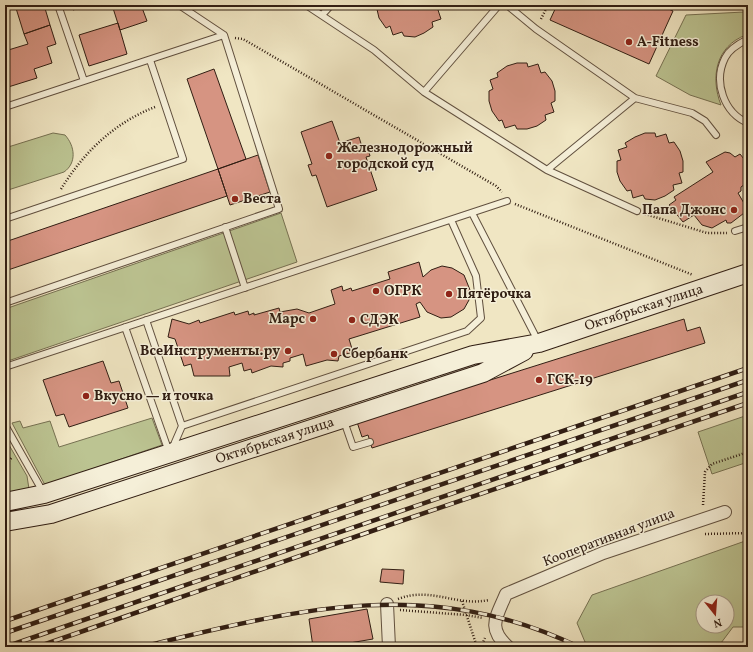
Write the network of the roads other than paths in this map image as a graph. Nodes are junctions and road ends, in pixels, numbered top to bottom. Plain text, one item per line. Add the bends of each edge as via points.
1 (58, 5) edge
2 (179, 5) edge
3 (306, 5) edge
4 (331, 5) edge
5 (499, 5) edge
6 (507, 5) edge
7 (322, 14) junction
8 (224, 35) junction
9 (748, 39) edge
10 (150, 60) junction
11 (84, 81) junction
12 (424, 92) junction
13 (635, 98) junction
14 (5, 107) edge
15 (748, 124) edge
16 (716, 135) dead end
17 (547, 170) junction
18 (507, 201) road end
19 (637, 211) road end
20 (472, 213) junction
21 (5, 219) edge
22 (451, 220) junction
23 (225, 227) junction
24 (748, 227) edge
25 (735, 231) road end
26 (748, 273) edge
27 (245, 288) junction
28 (5, 303) edge
29 (146, 320) junction
30 (125, 328) junction
31 (539, 343) junction
32 (5, 367) edge
33 (344, 419) junction
34 (5, 425) edge
35 (182, 426) junction
36 (370, 442) dead end
37 (169, 454) junction
38 (44, 494) junction
39 (5, 502) edge
40 (725, 512) dead end
41 (5, 522) edge
42 (387, 606) road end
43 (388, 647) edge
44 (508, 647) edge

1 - 11 lane
2 - 8 lane
3 - 7 lane
4 - 7 lane
5 - 12 lane
6 - 13 lane via 536,29
7 - 12 lane via 374,50
8 - 10 lane
8 - 23 lane via 279,209
9 - 15 lane via 741,42 725,58 720,78 723,99 735,115
10 - 11 lane
10 - 21 lane via 183,159
11 - 14 lane
12 - 17 lane
13 - 16 lane via 692,113 705,121
13 - 17 lane
17 - 19 lane
18 - 20 lane
20 - 22 lane
20 - 31 lane
22 - 27 lane
22 - 35 lane via 476,276 481,318 467,332
23 - 27 lane
23 - 28 lane
24 - 25 lane
26 - 31 main road, Октябрьская улица
27 - 29 lane
29 - 30 lane
29 - 35 lane
30 - 32 lane
30 - 37 lane
31 - 33 main road, Октябрьская улица via 483,373 372,413
31 - 37 main road, Октябрьская улица via 473,355
33 - 36 lane via 353,447
33 - 41 main road, Октябрьская улица via 51,514
34 - 38 lane
35 - 37 lane
37 - 38 main road, Октябрьская улица
38 - 39 main road, Октябрьская улица
40 - 44 street, Кооперативная улица via 603,553 506,594 494,628
42 - 43 street

